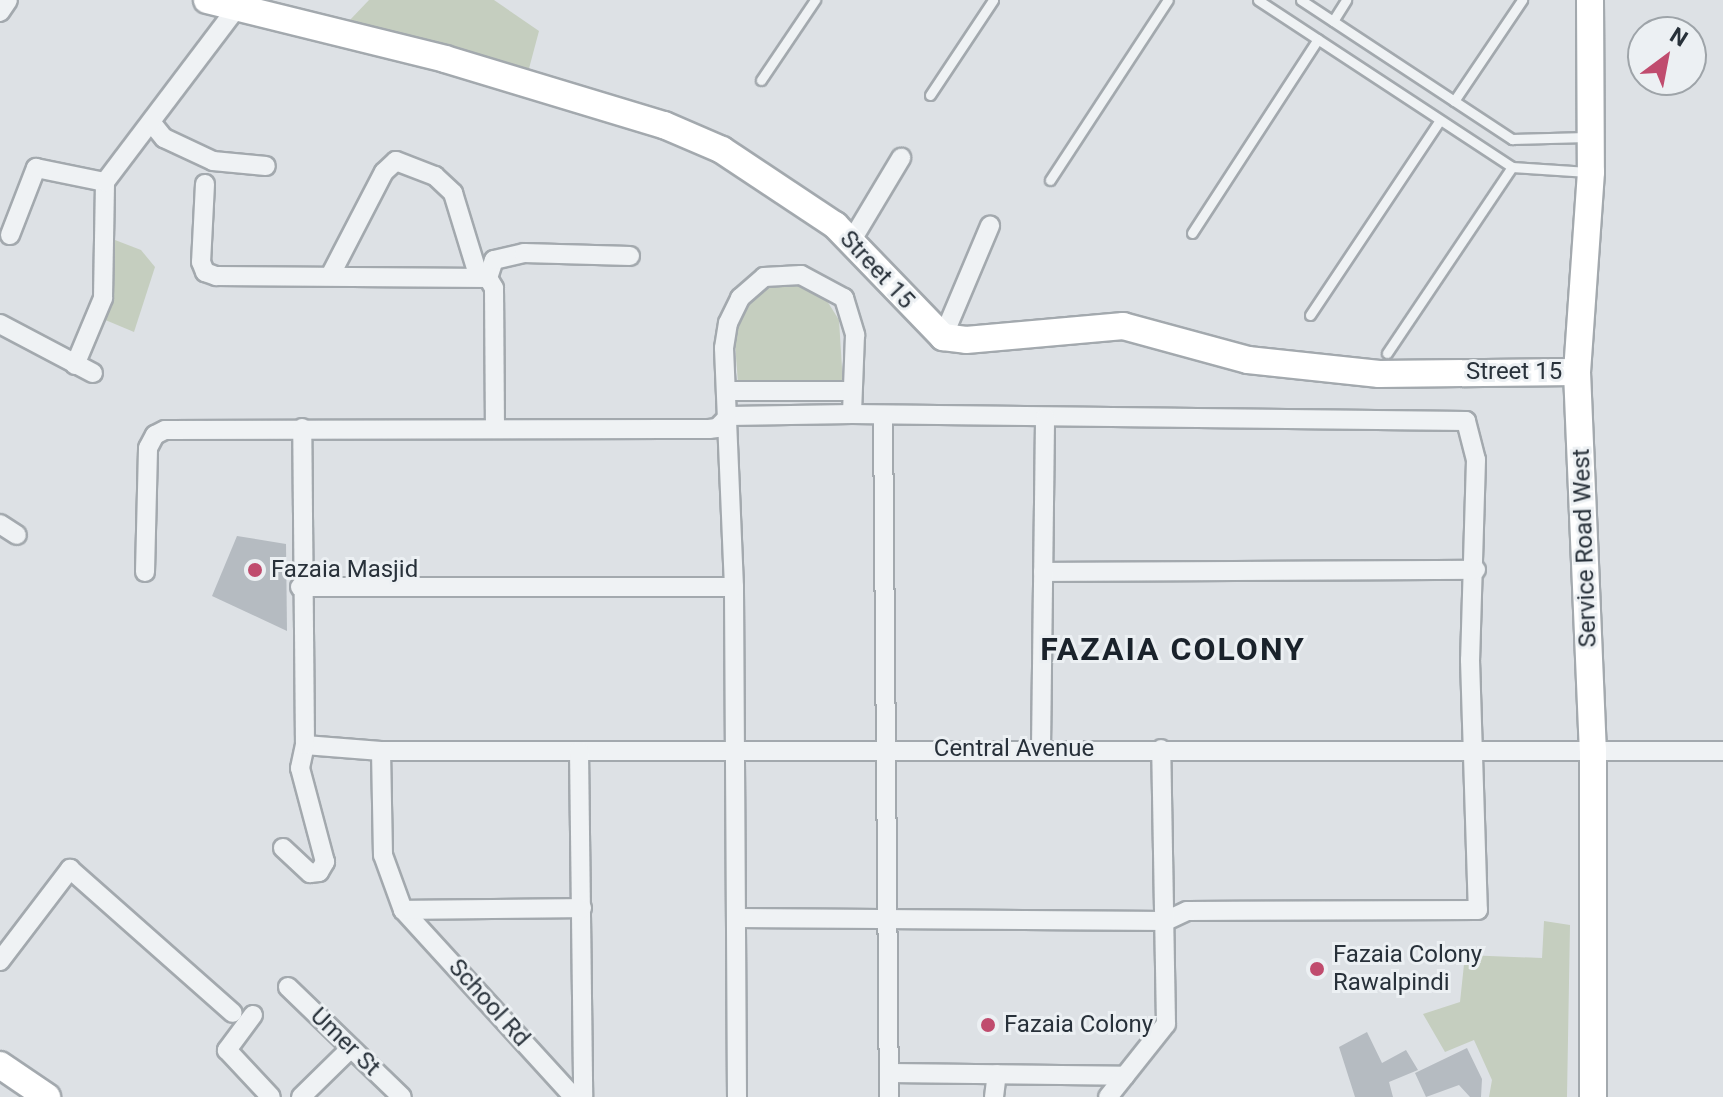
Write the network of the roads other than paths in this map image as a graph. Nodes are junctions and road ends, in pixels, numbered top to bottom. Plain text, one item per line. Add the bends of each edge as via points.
1 (8, 0) edge
2 (207, 0) edge
3 (815, 0) edge
4 (993, 0) edge
5 (1168, 0) edge
6 (1258, 0) edge
7 (1301, 0) edge
8 (1346, 0) edge
9 (1522, 0) edge
10 (1590, 0) edge
11 (246, 4) edge
12 (0, 12) edge
13 (1333, 21) junction
14 (1318, 39) junction
15 (761, 80) dead end
16 (930, 95) dead end
17 (1454, 101) junction
18 (1440, 120) junction
19 (151, 122) junction
20 (1591, 137) junction
21 (901, 158) dead end
22 (266, 166) dead end
23 (1512, 167) junction
24 (1591, 172) junction
25 (1050, 180) dead end
26 (105, 182) junction
27 (205, 184) dead end
28 (990, 226) dead end
29 (1192, 233) dead end
30 (10, 235) dead end
31 (852, 240) junction
32 (630, 256) dead end
33 (330, 276) junction
34 (483, 277) junction
35 (1310, 315) dead end
36 (0, 324) edge
37 (943, 337) junction
38 (1387, 353) dead end
39 (75, 365) junction
40 (1577, 372) junction
41 (93, 373) dead end
42 (727, 391) junction
43 (851, 391) junction
44 (852, 414) junction
45 (729, 416) junction
46 (883, 416) junction
47 (1045, 417) junction
48 (495, 427) junction
49 (302, 428) junction
50 (0, 524) edge
51 (17, 535) dead end
52 (1476, 570) junction
53 (145, 572) dead end
54 (1043, 572) junction
55 (300, 587) junction
56 (734, 587) junction
57 (305, 745) junction
58 (1041, 749) junction
59 (1161, 749) junction
60 (888, 750) junction
61 (1471, 750) junction
62 (1593, 750) junction
63 (381, 751) junction
64 (579, 751) junction
65 (732, 751) junction
66 (1723, 751) edge
67 (283, 848) dead end
68 (582, 908) junction
69 (403, 910) junction
70 (737, 918) junction
71 (890, 919) junction
72 (1166, 921) junction
73 (0, 961) edge
74 (288, 987) dead end
75 (233, 1013) dead end
76 (253, 1015) dead end
77 (351, 1048) junction
78 (0, 1065) edge
79 (890, 1073) junction
80 (997, 1074) junction
81 (1125, 1076) junction
82 (47, 1097) edge
83 (271, 1097) edge
84 (301, 1097) edge
85 (402, 1097) edge
86 (574, 1097) edge
87 (583, 1097) edge
88 (737, 1097) edge
89 (889, 1097) edge
90 (994, 1097) edge
91 (1108, 1097) edge
92 (1593, 1097) edge

1 - 12 street
2 - 11 street, Street 15
3 - 15 lane
4 - 16 lane
5 - 25 lane
6 - 14 lane
7 - 13 lane
8 - 13 lane
9 - 17 lane
10 - 20 street, Service Road West
11 - 19 street
11 - 31 street, Street 15 via 664,125 735,158
13 - 17 lane
14 - 18 lane
14 - 29 lane
17 - 20 lane via 1512,139
18 - 23 lane
18 - 35 lane
19 - 22 street via 164,138 213,161
19 - 26 street
20 - 24 street, Service Road West
21 - 31 street
23 - 24 lane
23 - 38 lane
24 - 40 street, Service Road West
26 - 30 street via 36,168
26 - 39 street via 103,298
27 - 33 street via 205,272
28 - 37 street
31 - 37 street, Street 15
32 - 34 street via 524,253 494,260
33 - 34 street
33 - 34 street via 384,172 396,161 435,176 453,193
34 - 48 street via 494,288
36 - 39 street
37 - 40 street, Street 15 via 966,340 1114,326 1248,360 1379,374
39 - 41 street
40 - 62 street, Service Road West
42 - 43 street
42 - 43 street via 724,348 740,298 764,277 801,275 844,298 855,335
42 - 45 street
43 - 44 street
44 - 45 street
44 - 46 street
45 - 48 street via 709,429
45 - 56 street
46 - 47 street
46 - 60 street
47 - 52 street via 1466,421 1476,460
47 - 54 street
48 - 49 street
49 - 53 street via 165,430 155,435 148,448
49 - 55 street
50 - 51 street
52 - 54 street
52 - 61 street
54 - 58 street
55 - 56 street
55 - 57 street
56 - 65 street
57 - 63 street, Central Avenue
57 - 67 street via 300,768 325,862 319,872 310,873
58 - 59 street, Central Avenue
58 - 60 street, Central Avenue
59 - 61 street, Central Avenue
59 - 72 street
60 - 65 street, Central Avenue
60 - 71 street
61 - 62 street, Central Avenue
61 - 72 street via 1478,910 1187,911
62 - 66 street, Central Avenue
62 - 92 street, Service Road West
63 - 64 street, Central Avenue
63 - 69 street via 383,855
64 - 65 street, Central Avenue
64 - 68 street
65 - 70 street
68 - 69 street
68 - 87 street
69 - 86 street, School Rd
70 - 71 street
70 - 88 street
71 - 72 street
71 - 79 street
72 - 81 street via 1166,1024
73 - 75 street via 70,869
74 - 77 street, Umer St
76 - 83 street via 227,1050
77 - 84 street
77 - 85 street, Umer St
78 - 82 street
79 - 80 street
79 - 89 street
80 - 81 street
80 - 90 street
81 - 91 street

